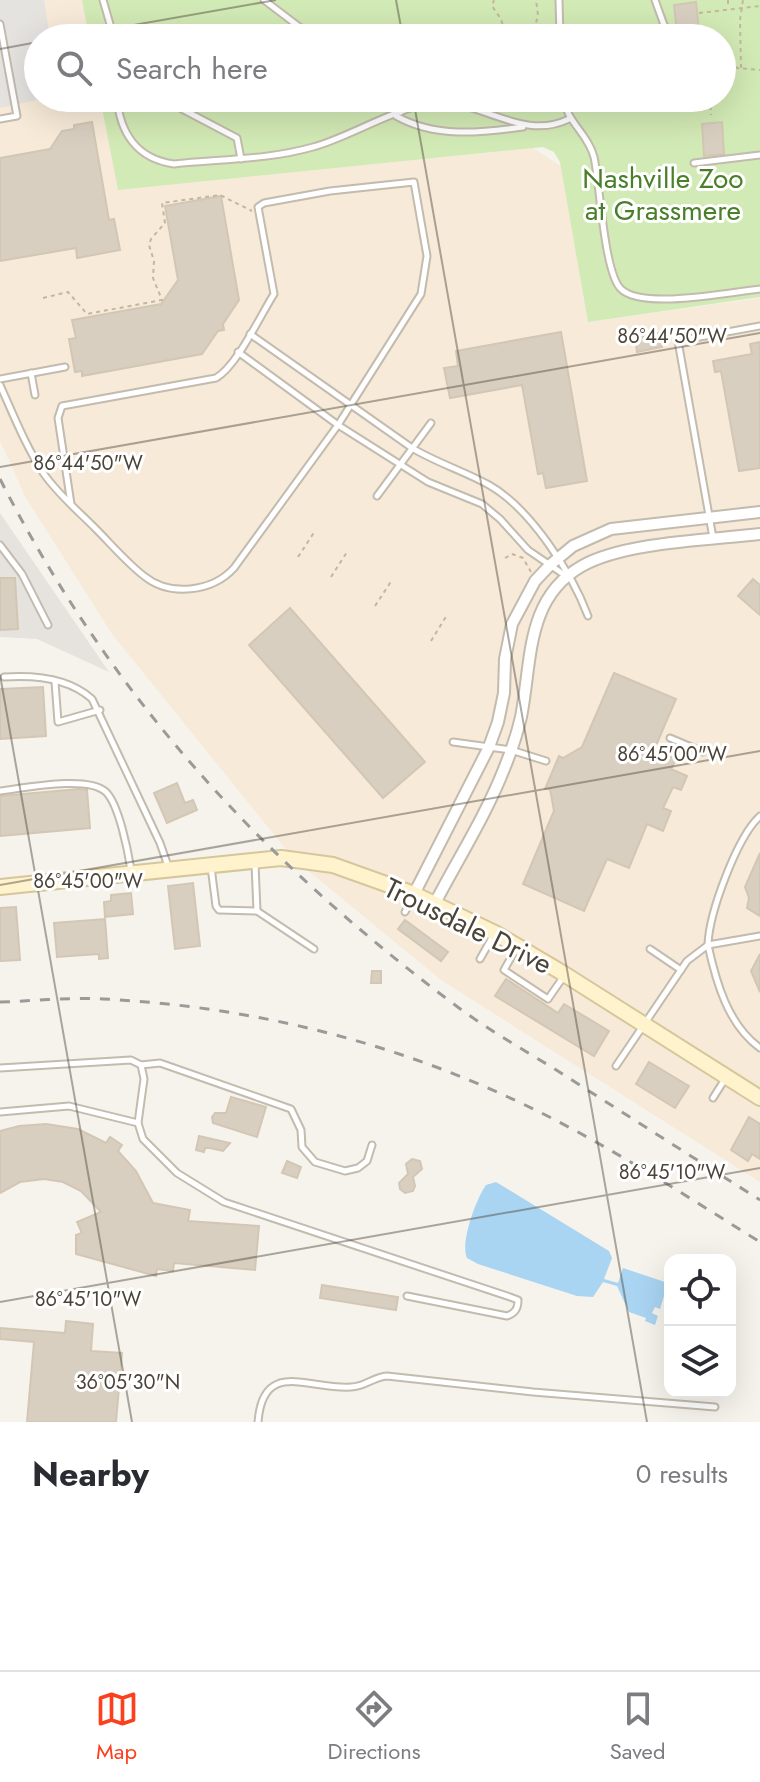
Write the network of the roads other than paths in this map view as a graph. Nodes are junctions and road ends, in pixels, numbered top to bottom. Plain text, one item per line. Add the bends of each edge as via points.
1 (103, 0) edge
2 (264, 0) edge
3 (559, 0) edge
4 (655, 0) edge
5 (0, 24) edge
6 (110, 24) edge
7 (296, 24) edge
8 (560, 24) edge
9 (664, 24) edge
10 (119, 112) edge
11 (188, 112) edge
12 (406, 112) edge
13 (481, 112) edge
14 (567, 112) edge
15 (399, 114) junction
16 (0, 119) edge
17 (569, 119) junction
18 (528, 126) junction
19 (760, 155) edge
20 (241, 159) junction
21 (694, 163) dead end
22 (760, 289) edge
23 (760, 326) edge
24 (250, 334) junction
25 (238, 352) junction
26 (65, 367) dead end
27 (31, 373) junction
28 (0, 379) edge
29 (0, 385) edge
30 (35, 395) dead end
31 (351, 405) junction
32 (431, 423) dead end
33 (338, 425) junction
34 (412, 448) junction
35 (400, 465) junction
36 (377, 496) dead end
37 (71, 504) junction
38 (760, 512) edge
39 (710, 518) junction
40 (760, 534) edge
41 (713, 540) junction
42 (0, 545) edge
43 (560, 557) junction
44 (550, 565) junction
45 (567, 576) junction
46 (588, 616) dead end
47 (48, 625) dead end
48 (4, 677) dead end
49 (55, 681) junction
50 (100, 710) junction
51 (670, 738) dead end
52 (453, 742) dead end
53 (489, 747) junction
54 (511, 750) junction
55 (703, 752) dead end
56 (546, 761) dead end
57 (0, 791) edge
58 (760, 816) edge
59 (254, 861) junction
60 (211, 866) junction
61 (169, 871) junction
62 (132, 875) junction
63 (0, 887) edge
64 (414, 894) junction
65 (435, 903) junction
66 (257, 911) junction
67 (405, 912) dead end
68 (495, 933) junction
69 (760, 936) edge
70 (708, 945) junction
71 (517, 946) junction
72 (314, 949) dead end
73 (650, 949) dead end
74 (480, 959) dead end
75 (681, 970) junction
76 (565, 974) junction
77 (643, 1024) junction
78 (760, 1048) edge
79 (141, 1065) junction
80 (616, 1066) dead end
81 (0, 1068) edge
82 (727, 1077) junction
83 (713, 1098) dead end
84 (760, 1098) edge
85 (0, 1112) edge
86 (138, 1123) junction
87 (372, 1145) dead end
88 (407, 1296) dead end
89 (715, 1407) dead end
90 (258, 1422) edge

1 - 6 lane
2 - 7 lane
3 - 8 lane
4 - 9 lane
5 - 16 lane via 17,116
10 - 20 lane via 127,136 148,156 174,164
11 - 20 lane via 237,138
12 - 15 lane
13 - 18 lane
14 - 17 lane
15 - 18 lane via 413,125 439,131
15 - 20 lane via 315,147
17 - 18 lane via 554,126
17 - 22 lane via 594,157 612,271 620,289 648,298
19 - 21 lane
23 - 39 lane via 678,341
24 - 25 lane
24 - 31 lane
24 - 31 lane via 274,294 258,207 330,191 414,182 427,256 425,282
25 - 33 lane
25 - 37 lane via 216,378 62,406 58,418
26 - 27 lane
27 - 28 lane
27 - 30 lane
29 - 37 lane via 44,474
31 - 33 lane
31 - 34 lane
32 - 34 lane
33 - 35 lane
33 - 37 lane via 234,568 210,585 184,589 147,579
34 - 35 lane
34 - 43 lane via 493,487
35 - 36 lane
35 - 44 lane via 482,504
38 - 39 street
39 - 41 lane
39 - 43 street via 611,529
40 - 41 street
41 - 45 street via 623,551
42 - 47 lane
43 - 44 street
43 - 45 lane
44 - 45 lane
44 - 53 street via 512,624 504,693
45 - 46 lane
45 - 54 street via 541,609 532,633
48 - 49 lane
49 - 50 lane via 88,695
49 - 50 lane via 58,722
50 - 61 lane
51 - 55 lane
52 - 53 lane
53 - 54 lane
53 - 64 street
54 - 56 lane
54 - 65 street
57 - 62 lane via 85,783 99,787 111,801
58 - 70 lane via 739,845 712,918
59 - 60 street, Trousdale Drive
59 - 64 street, Trousdale Drive via 313,861
59 - 66 lane
60 - 61 street, Trousdale Drive
60 - 66 lane via 219,910
61 - 62 street, Trousdale Drive
62 - 63 street, Trousdale Drive
64 - 65 street, Trousdale Drive
64 - 67 lane
65 - 68 street, Trousdale Drive
66 - 72 lane
68 - 71 street, Trousdale Drive
68 - 74 lane
69 - 70 lane
70 - 75 lane
70 - 78 lane via 717,984 746,1038
71 - 76 street, Trousdale Drive
71 - 76 lane via 504,970 548,999
73 - 75 lane
75 - 77 lane
76 - 77 street, Trousdale Drive
77 - 80 lane
77 - 82 street, Trousdale Drive
79 - 81 lane via 131,1060
79 - 86 lane
79 - 87 lane via 160,1063 291,1109 302,1147 315,1162 345,1171 358,1168 367,1161
82 - 83 lane
82 - 84 street, Trousdale Drive
85 - 86 lane via 69,1106
86 - 88 lane via 143,1139 177,1173 224,1202 510,1297 518,1305 507,1316
89 - 90 lane via 387,1376 353,1387 272,1385 262,1396

